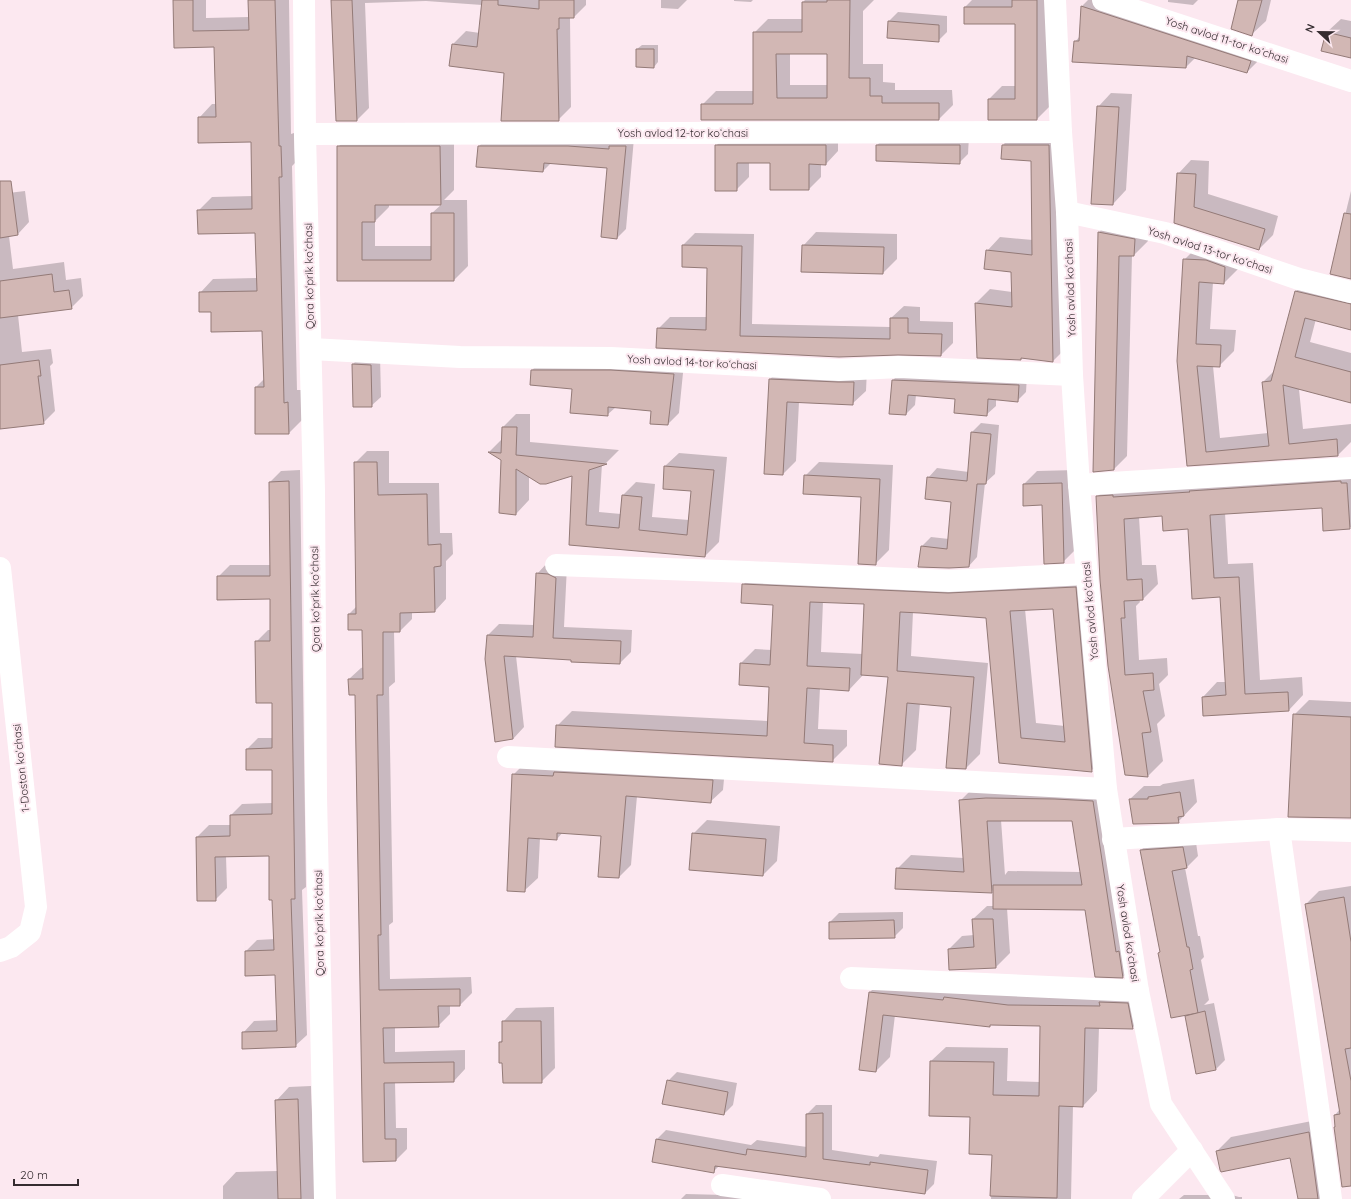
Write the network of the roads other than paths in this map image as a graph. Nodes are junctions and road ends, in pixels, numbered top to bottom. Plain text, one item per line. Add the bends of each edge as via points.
1 (304, 0) edge
2 (1055, 0) edge
3 (1103, 0) edge
4 (1351, 81) edge
5 (1061, 132) junction
6 (305, 134) junction
7 (1067, 212) junction
8 (1351, 292) edge
9 (311, 349) junction
10 (1072, 375) junction
11 (1351, 468) edge
12 (1079, 485) junction
13 (556, 565) dead end
14 (0, 568) edge
15 (1087, 574) junction
16 (508, 757) dead end
17 (1106, 789) junction
18 (1279, 829) junction
19 (1351, 831) edge
20 (1113, 839) junction
21 (0, 951) edge
22 (851, 978) dead end
23 (1138, 991) junction
24 (1192, 1150) junction
25 (722, 1185) dead end
26 (325, 1199) edge
27 (820, 1199) edge
28 (1143, 1199) edge
29 (1224, 1199) edge
30 (1331, 1199) edge

1 - 6 street, Qora koʻprik koʻchasi
2 - 5 street, Yosh avlod koʻchasi
3 - 4 street, Yosh avlod 11-tor koʻchasi
5 - 6 street, Yosh avlod 12-tor koʻchasi
5 - 7 street, Yosh avlod koʻchasi
6 - 9 street, Qora koʻprik koʻchasi
7 - 8 street, Yosh avlod 13-tor koʻchasi via 1165,233 1299,279
7 - 10 street, Yosh avlod koʻchasi
9 - 10 street, Yosh avlod 14-tor koʻchasi via 460,357 611,358 839,370 899,367
9 - 26 street, Qora koʻprik koʻchasi via 316,796
10 - 12 street, Yosh avlod koʻchasi
11 - 12 street
12 - 15 street, Yosh avlod koʻchasi
13 - 15 street via 949,581
14 - 21 street, 1-Doston koʻchasi via 36,907 30,932 11,947
15 - 17 street, Yosh avlod koʻchasi
16 - 17 street
17 - 20 street, Yosh avlod koʻchasi
18 - 19 street
18 - 20 street
18 - 30 street
20 - 23 street, Yosh avlod koʻchasi
22 - 23 street
23 - 24 street, Yosh avlod koʻchasi via 1161,1104
24 - 28 street
24 - 29 street, Yosh avlod koʻchasi
25 - 27 street

